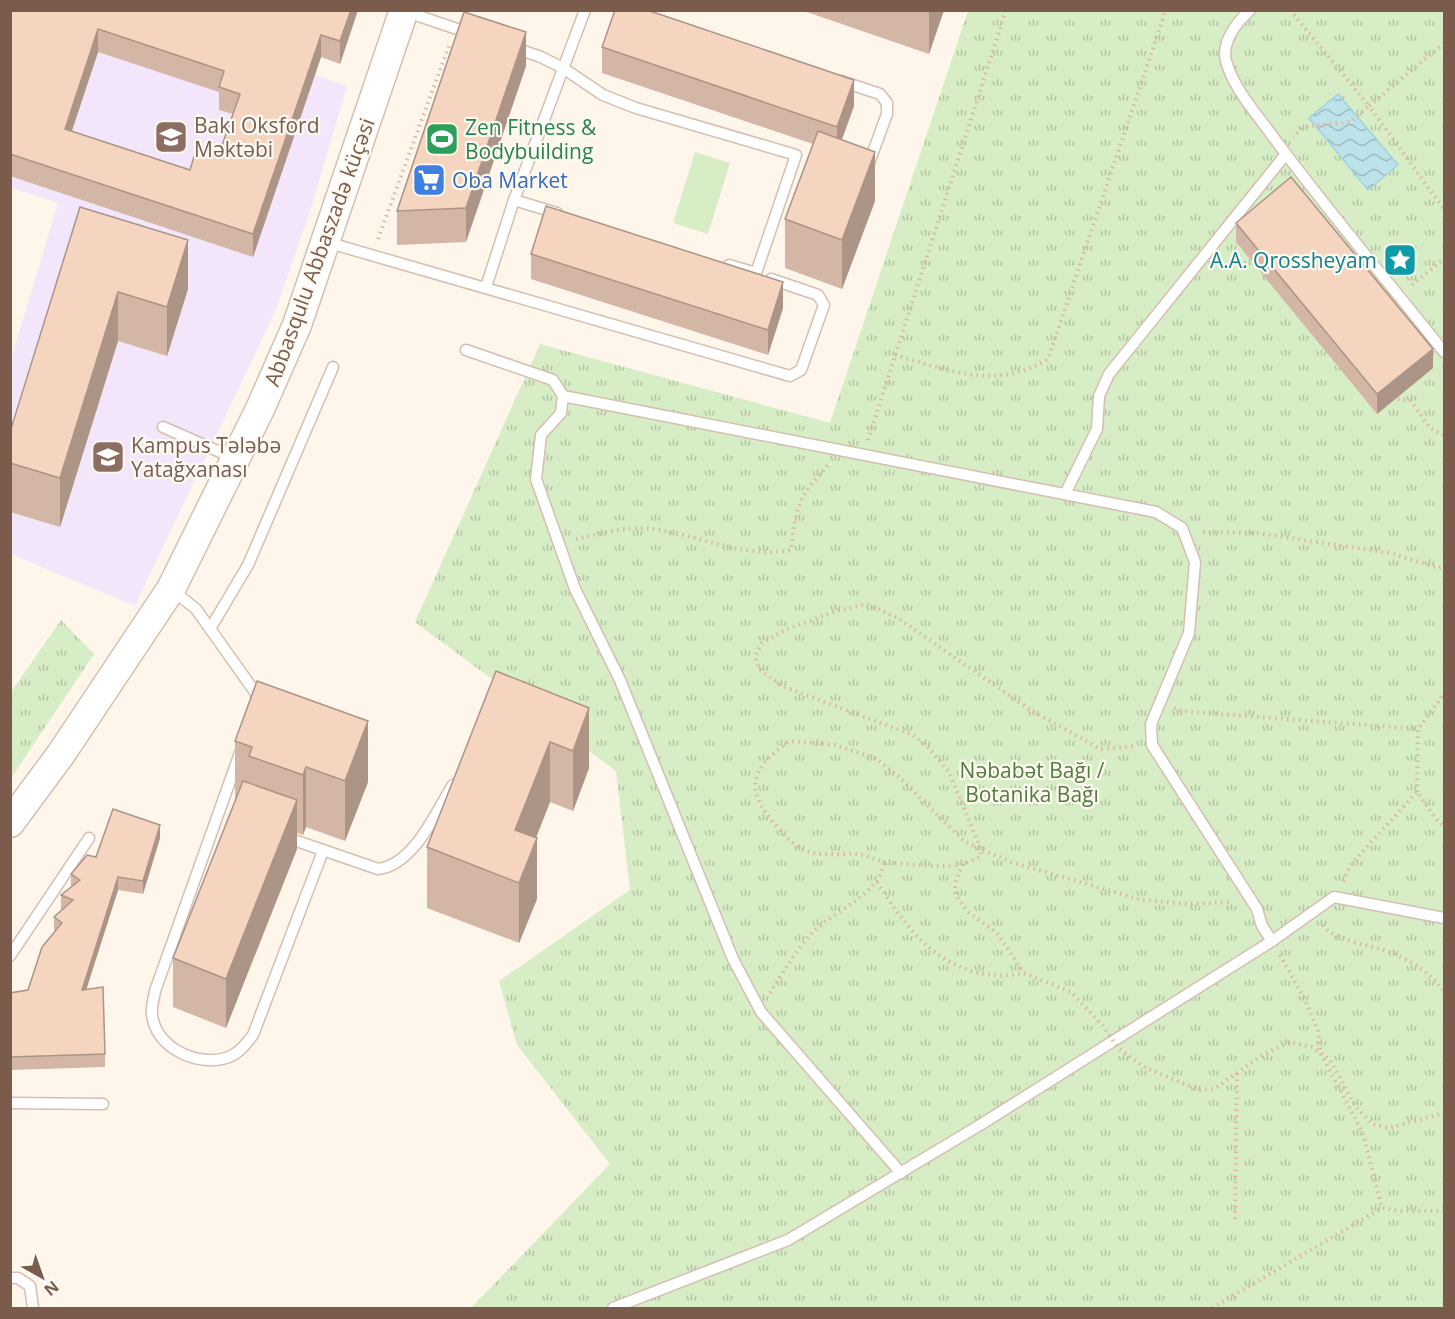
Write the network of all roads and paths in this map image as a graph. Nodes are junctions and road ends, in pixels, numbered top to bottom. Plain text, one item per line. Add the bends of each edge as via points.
1 (585, 10) edge
2 (1006, 10) edge
3 (1166, 10) edge
4 (1250, 10) edge
5 (1290, 10) edge
6 (404, 11) edge
7 (456, 28) junction
8 (1444, 43) edge
9 (563, 68) junction
10 (834, 79) edge
11 (1369, 106) junction
12 (1286, 154) junction
13 (796, 155) junction
14 (808, 158) edge
15 (854, 171) edge
16 (514, 200) junction
17 (1444, 209) edge
18 (569, 216) edge
19 (326, 242) junction
20 (372, 255) junction
21 (1444, 259) edge
22 (723, 263) edge
23 (756, 273) junction
24 (486, 287) junction
25 (1399, 296) junction
26 (466, 350) dead end
27 (1444, 352) edge
28 (895, 354) junction
29 (333, 367) dead end
30 (1402, 390) edge
31 (563, 396) junction
32 (1389, 397) edge
33 (1400, 399) junction
34 (164, 427) dead end
35 (1444, 435) edge
36 (834, 449) junction
37 (863, 454) junction
38 (236, 459) junction
39 (1065, 494) junction
40 (1184, 532) junction
41 (559, 543) junction
42 (1444, 564) edge
43 (171, 589) junction
44 (210, 629) junction
45 (1444, 694) edge
46 (1160, 702) junction
47 (270, 710) edge
48 (1418, 729) junction
49 (246, 737) edge
50 (1152, 745) junction
51 (453, 785) edge
52 (1417, 792) junction
53 (10, 823) edge
54 (1444, 826) edge
55 (270, 832) edge
56 (89, 838) dead end
57 (981, 849) junction
58 (323, 851) junction
59 (883, 862) junction
60 (963, 864) junction
61 (877, 882) junction
62 (1334, 897) junction
63 (1251, 903) junction
64 (1316, 911) junction
65 (1444, 918) edge
66 (1272, 941) junction
67 (10, 956) edge
68 (1024, 974) junction
69 (1444, 992) edge
70 (761, 1012) junction
71 (1113, 1041) junction
72 (1321, 1054) junction
73 (1237, 1073) junction
74 (10, 1103) edge
75 (103, 1104) dead end
76 (1444, 1113) edge
77 (901, 1173) junction
78 (1382, 1208) junction
79 (1444, 1211) edge
80 (1235, 1219) dead end
81 (10, 1278) edge
82 (33, 1308) edge
83 (613, 1308) edge
84 (1212, 1308) edge

1 - 9 lane
2 - 28 path
3 - 28 path via 1048,359 1032,369 967,376
4 - 12 lane via 1229,37 1225,59 1235,84
5 - 11 path
6 - 7 lane
6 - 19 street, Abbasqulu Abbaszadə küçəsi
7 - 9 lane
7 - 20 path
8 - 11 path
9 - 13 lane via 603,95 636,108
9 - 16 lane
10 - 15 lane via 880,94 888,103 872,160 865,168
11 - 12 path via 1350,122 1303,127 1293,137
11 - 17 path
12 - 25 lane
12 - 39 lane via 1109,374 1099,396 1097,429
13 - 14 lane
13 - 23 lane
16 - 18 lane
16 - 24 lane
19 - 20 lane
19 - 38 street, Abbasqulu Abbaszadə küçəsi via 281,365
20 - 24 lane
21 - 25 path
22 - 23 lane
23 - 24 lane via 818,295 824,305 801,370 790,376
25 - 27 lane
26 - 31 lane via 554,380
28 - 37 path
29 - 44 lane via 249,565
30 - 33 path
31 - 36 lane
31 - 41 lane via 561,413 541,435 536,479
32 - 33 path
33 - 35 path via 1411,401 1430,428
34 - 38 lane
36 - 37 lane
36 - 41 path via 828,465 810,485 796,512 790,550 771,554 653,528 621,529
37 - 39 lane
38 - 43 street, Abbasqulu Abbaszadə küçəsi
39 - 40 lane via 1156,512
40 - 42 path via 1258,533 1390,553 1440,568
40 - 46 lane via 1195,562 1189,633
41 - 70 lane via 575,589 620,680 733,959
43 - 44 lane via 196,609
43 - 53 street, Abbasqulu Abbaszadə küçəsi via 68,744
44 - 47 lane via 255,692 256,710
45 - 48 path
46 - 48 path via 1181,711
46 - 50 lane via 1151,724
48 - 52 path
49 - 58 lane via 154,999 152,1015 170,1046 182,1054 217,1061 232,1056 253,1035
50 - 57 path via 1100,749 1029,709 898,618 867,604 788,629 762,643 755,656 759,669 782,686 913,735 928,747 949,772
50 - 63 lane
51 - 58 lane via 413,847 403,860 390,867 378,869
52 - 54 path
52 - 62 path via 1352,863
55 - 58 lane
56 - 67 lane
57 - 59 path via 965,842 875,758 835,745 789,741 764,759 754,791 764,813 791,843 814,853 859,854
57 - 60 path via 981,856
57 - 63 path via 1011,862 1142,900
59 - 60 path via 943,867
59 - 61 path via 883,873
60 - 68 path, bridge via 955,894 968,912 997,933
61 - 68 path via 931,952 968,972 1004,977
61 - 70 path via 813,932
62 - 64 lane
62 - 65 lane
63 - 66 lane
64 - 66 lane
64 - 69 path via 1326,929 1342,938 1395,954 1434,977
66 - 71 lane
66 - 72 path via 1304,998 1318,1031
68 - 71 path, bridge via 1071,992
70 - 77 lane
71 - 73 path, bridge via 1146,1068 1198,1090 1214,1089
71 - 77 lane
72 - 73 path, bridge via 1312,1047 1289,1042
72 - 76 path, bridge via 1330,1060 1356,1107 1372,1124 1389,1128
72 - 78 path via 1363,1133
73 - 80 path
74 - 75 lane
77 - 83 lane via 788,1240
78 - 79 path
78 - 84 path
81 - 82 lane via 30,1286

